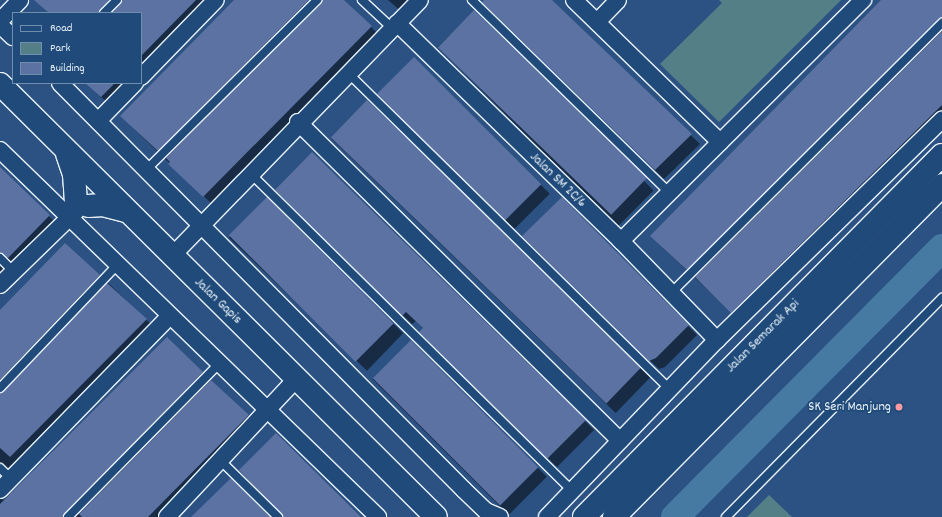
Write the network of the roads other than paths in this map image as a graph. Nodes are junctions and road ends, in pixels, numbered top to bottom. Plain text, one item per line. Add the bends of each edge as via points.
1 (20, 0) edge
2 (117, 0) edge
3 (216, 0) edge
4 (317, 0) edge
5 (362, 0) edge
6 (420, 0) edge
7 (472, 0) edge
8 (574, 0) edge
9 (618, 0) edge
10 (863, 0) edge
11 (105, 12) edge
12 (0, 21) edge
13 (597, 22) junction
14 (942, 23) edge
15 (0, 25) edge
16 (394, 26) junction
17 (12, 37) edge
18 (348, 73) junction
19 (142, 76) edge
20 (0, 84) edge
21 (61, 84) edge
22 (134, 84) edge
23 (942, 120) edge
24 (98, 121) junction
25 (298, 122) junction
26 (720, 142) junction
27 (0, 150) edge
28 (66, 152) junction
29 (942, 155) edge
30 (147, 169) junction
31 (250, 173) junction
32 (99, 185) junction
33 (942, 185) edge
34 (669, 192) junction
35 (77, 208) junction
36 (125, 211) junction
37 (202, 222) junction
38 (621, 241) junction
39 (172, 256) junction
40 (0, 258) edge
41 (118, 264) junction
42 (14, 272) junction
43 (0, 285) edge
44 (671, 293) junction
45 (942, 298) edge
46 (170, 316) junction
47 (717, 340) junction
48 (219, 364) junction
49 (296, 378) junction
50 (0, 388) edge
51 (670, 389) junction
52 (267, 412) junction
53 (620, 441) junction
54 (221, 461) junction
55 (4, 479) edge
56 (572, 491) junction
57 (173, 515) edge
58 (68, 517) edge
59 (278, 517) edge
60 (378, 517) edge
61 (436, 517) edge
62 (500, 517) edge
63 (547, 517) edge
64 (584, 517) edge
65 (614, 517) edge
66 (726, 517) edge

1 - 12 street
2 - 11 lane
3 - 19 street
4 - 30 lane
5 - 16 lane
6 - 16 street
7 - 34 lane
8 - 13 street
9 - 13 street
10 - 26 street
13 - 26 street
14 - 44 lane
15 - 17 street
16 - 18 street
16 - 38 street, Jalan SM 2C/6
18 - 25 street
18 - 51 lane
20 - 28 street, Jalan Gapis
21 - 24 street
22 - 24 street
23 - 47 street
24 - 30 street
25 - 31 street
25 - 53 street
26 - 34 street
27 - 35 street
28 - 32 street, Jalan Gapis
28 - 35 street via 74,174
29 - 64 street, Jalan Semarak Api
30 - 37 street
31 - 37 street
31 - 56 lane
32 - 35 street
32 - 36 street, Jalan Gapis
33 - 65 street, Jalan Semarak Api
34 - 38 street
35 - 36 street via 103,205
35 - 41 street
35 - 42 street
36 - 39 street, Jalan Gapis
37 - 39 street
37 - 62 street via 464,490 486,511
38 - 44 street, Jalan SM 2C/6
39 - 49 street, Jalan Gapis
40 - 42 lane
41 - 46 street
41 - 50 lane
42 - 43 street
44 - 47 street, Jalan SM 2C/6
45 - 66 lane
46 - 48 street
46 - 55 street
47 - 51 street
48 - 52 street
48 - 58 lane
49 - 52 street
49 - 61 street, Jalan Gapis
51 - 53 street
52 - 54 street
52 - 60 street
53 - 56 street
54 - 57 street
54 - 59 lane
56 - 63 street

